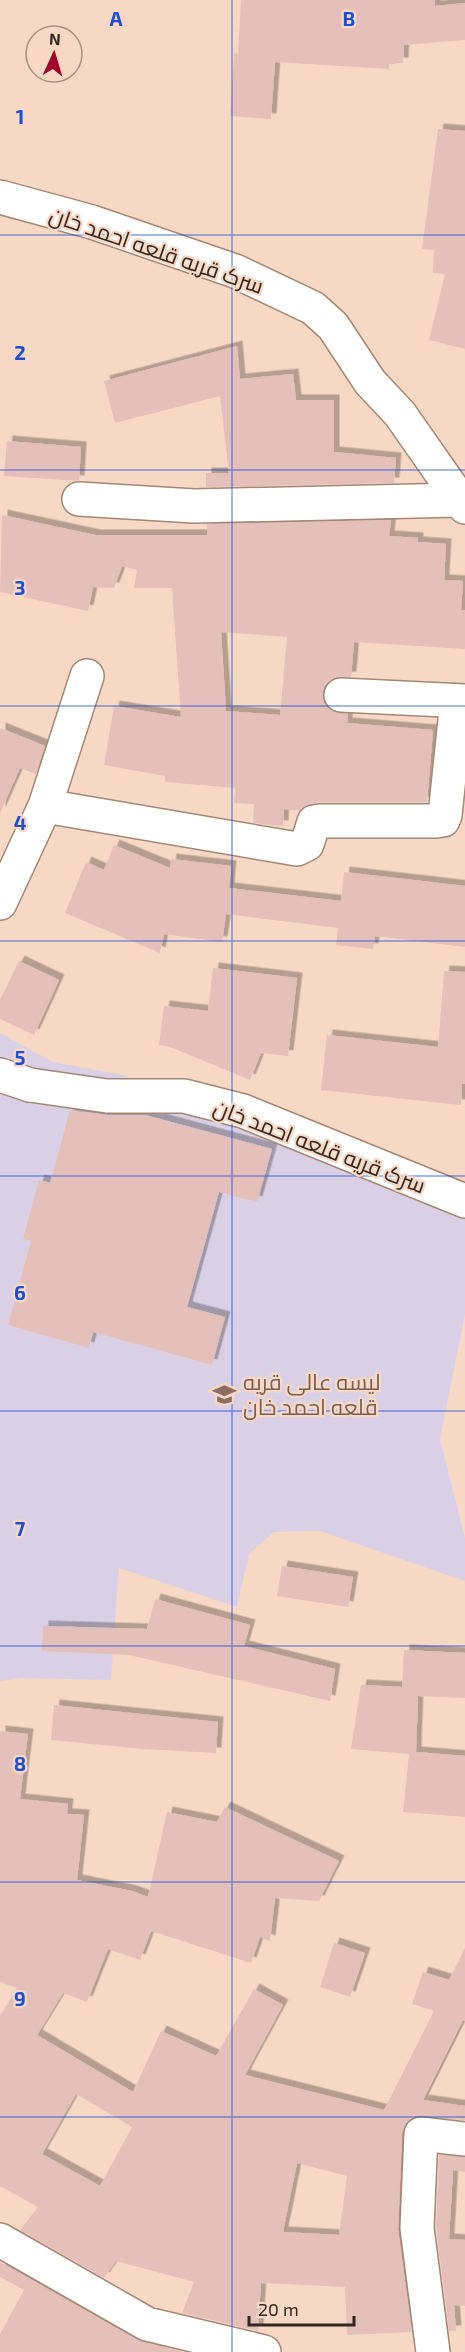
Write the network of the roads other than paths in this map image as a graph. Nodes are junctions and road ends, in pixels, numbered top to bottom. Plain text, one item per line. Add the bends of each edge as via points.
1 (0, 197) edge
2 (79, 499) dead end
3 (462, 503) edge
4 (87, 676) dead end
5 (341, 695) dead end
6 (461, 701) edge
7 (45, 806) junction
8 (0, 903) edge
9 (15, 1080) edge
10 (465, 1201) edge
11 (465, 2139) edge
12 (0, 2240) edge
13 (264, 2352) edge
14 (434, 2352) edge

1 - 3 street, سرک قریه قلعه احمد خان via 92,222 235,271 313,309 333,326 370,382 400,414
2 - 3 street via 194,506
4 - 7 street
5 - 6 street
6 - 7 street via 442,820 314,822 307,844 297,849
7 - 8 street
9 - 10 street, سرک قریه قلعه احمد خان via 107,1096 194,1098 243,1112
11 - 14 street via 421,2134 417,2228
12 - 13 street via 147,2324

